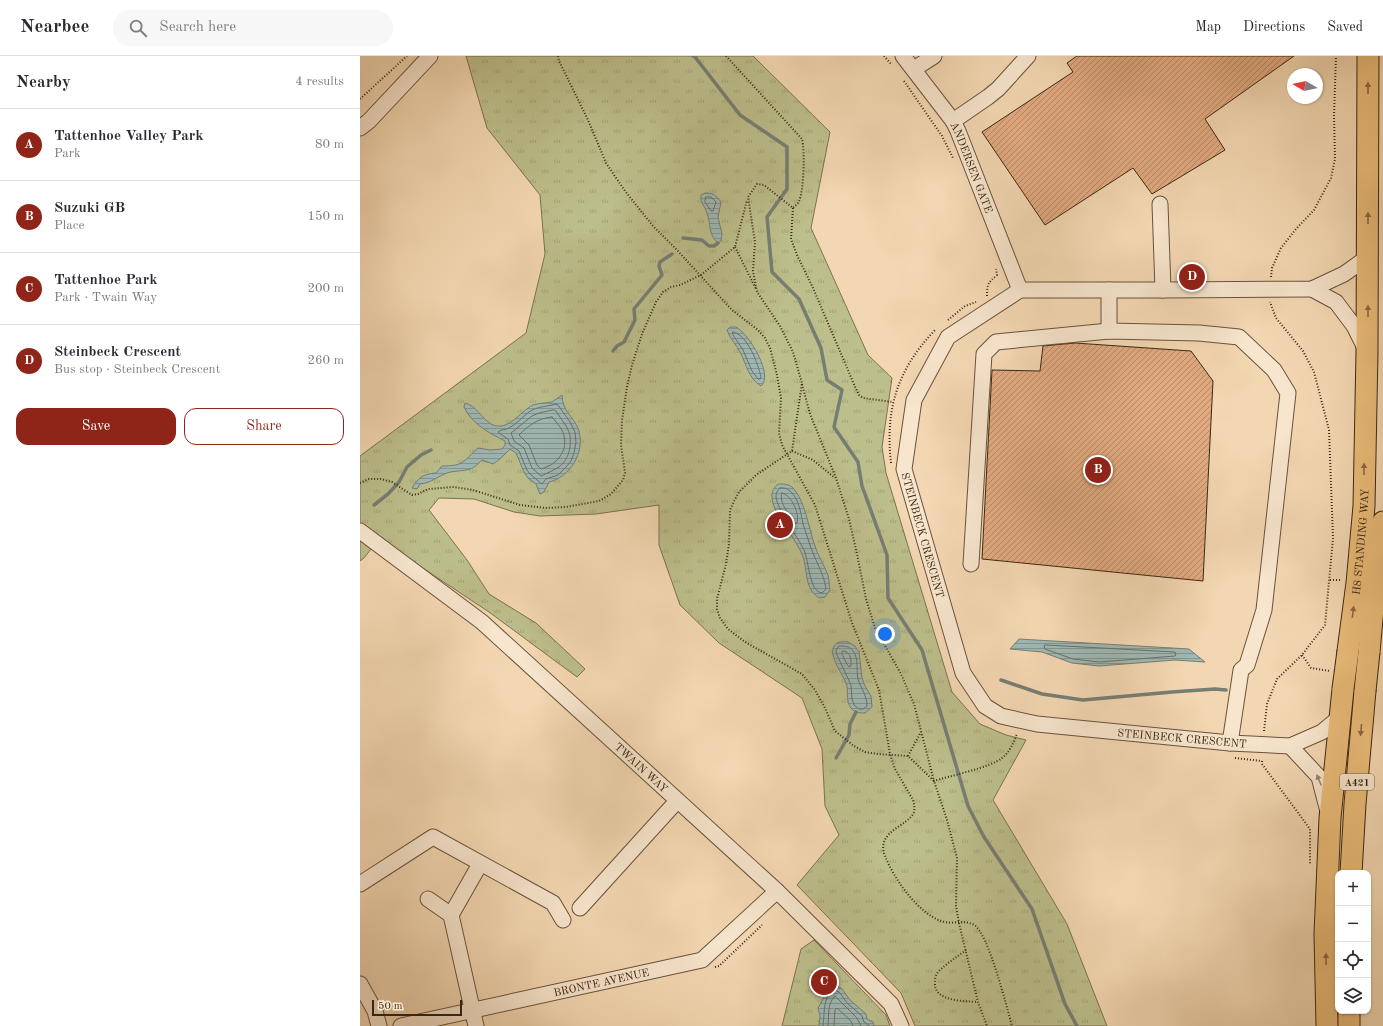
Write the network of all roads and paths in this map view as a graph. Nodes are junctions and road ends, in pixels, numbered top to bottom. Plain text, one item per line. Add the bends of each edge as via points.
1 (407, 56) edge
2 (430, 56) edge
3 (558, 56) edge
4 (726, 56) edge
5 (904, 56) edge
6 (934, 56) edge
7 (1028, 56) edge
8 (1336, 56) edge
9 (1368, 56) edge
10 (914, 69) junction
11 (360, 99) edge
12 (952, 121) junction
13 (360, 128) edge
14 (748, 197) junction
15 (1160, 204) dead end
16 (793, 208) junction
17 (735, 247) junction
18 (1368, 257) junction
19 (700, 275) junction
20 (1270, 289) junction
21 (1312, 289) junction
22 (1020, 290) junction
23 (1108, 290) junction
24 (1163, 290) junction
25 (757, 292) junction
26 (1109, 331) junction
27 (1368, 352) junction
28 (802, 383) junction
29 (892, 402) dead end
30 (792, 451) junction
31 (786, 454) junction
32 (836, 478) junction
33 (360, 483) edge
34 (1383, 522) edge
35 (360, 531) edge
36 (971, 564) dead end
37 (1340, 718) junction
38 (922, 731) junction
39 (1017, 734) dead end
40 (1230, 743) junction
41 (1262, 744) junction
42 (1290, 746) junction
43 (890, 754) junction
44 (908, 756) junction
45 (934, 781) junction
46 (678, 800) junction
47 (1330, 818) junction
48 (480, 864) junction
49 (1310, 868) dead end
50 (1351, 870) edge
51 (360, 884) edge
52 (777, 891) junction
53 (428, 899) dead end
54 (580, 908) dead end
55 (451, 915) junction
56 (563, 920) dead end
57 (959, 923) junction
58 (966, 950) junction
59 (360, 984) edge
60 (978, 1002) junction
61 (472, 1010) junction
62 (1349, 1014) edge
63 (379, 1026) edge
64 (401, 1026) edge
65 (476, 1026) edge
66 (901, 1026) edge
67 (987, 1026) edge
68 (1012, 1026) edge
69 (1327, 1026) edge
70 (1349, 1026) edge

1 - 11 path
2 - 13 street
3 - 19 path via 606,163 653,226
4 - 16 path via 802,139 804,148 801,192 799,202
5 - 10 street, ANDERSEN GATE
6 - 10 street
7 - 12 street via 998,89
8 - 20 path via 1335,159 1331,178 1314,210 1281,248 1272,268
18 -> 9 highway, H8 STANDING WAY / A421
10 - 12 street, ANDERSEN GATE
12 - 22 street, ANDERSEN GATE
14 - 16 path via 757,184 764,185
14 - 17 path
14 - 25 path via 755,242 753,271
15 - 24 street
16 - 29 path via 791,239 859,395 863,398
17 - 19 path
17 - 25 path
18 - 21 street via 1344,274
27 -> 18 highway, H8 STANDING WAY / A421
19 - 31 path via 732,310 758,330 770,348 778,375 781,398 779,434
19 - 33 path via 663,292 642,334 627,386 622,420 624,480 611,494 599,501 546,508 520,505 473,490 454,487 428,489 412,495 392,482 381,479 369,479
20 - 21 street
20 - 24 street
20 - 41 path via 1270,304 1276,318 1303,351 1314,372 1329,430 1334,538 1325,625 1302,655 1277,679 1267,704
21 - 27 street via 1336,302 1354,326
22 - 23 street
22 - 40 street, STEINBECK CRESCENT via 948,337 914,400 904,469 963,673 984,706 1001,716 1037,724
23 - 24 street
23 - 26 street
25 - 28 path via 780,326 793,352
26 - 36 street via 996,342 984,354
26 - 40 street via 1199,333 1239,337 1274,370 1288,393 1264,610 1247,665 1241,670
37 -> 27 highway, H8 STANDING WAY / A421, bridge via 1364,506
28 - 30 path
28 - 32 path via 810,414
30 - 31 path
30 - 32 path via 813,460
31 - 43 path via 815,505 852,623 879,690
31 - 43 path via 756,474 739,492 730,510 729,544 717,608 720,618 728,629 744,642 802,674 826,708 835,731 865,752
32 - 38 path via 849,519 866,599 875,628 901,674
34 -> 50 highway, H8 STANDING WAY / A421, bridge via 1365,691
35 - 46 street, TWAIN WAY via 482,622
37 - 42 street, STEINBECK CRESCENT via 1322,732
37 - 47 highway, H8 STANDING WAY / A421
38 - 44 path
38 - 45 path
39 - 45 path via 1008,753 1001,760
40 - 41 street, STEINBECK CRESCENT
41 - 42 street, STEINBECK CRESCENT
41 - 49 path via 1262,764 1310,829
47 -> 42 street via 1319,777
43 - 44 path
43 - 57 path via 895,769 913,800 914,813 886,838 883,844 884,856 908,894 919,906 942,922
44 - 45 path
45 - 57 path via 957,858 956,906
46 - 52 street, TWAIN WAY
46 - 54 street
69 -> 47 highway, H8 STANDING WAY / A421 via 1325,934
48 - 51 street via 433,837
48 - 55 street
48 - 56 street via 553,903
52 - 61 street, BRONTE AVENUE via 702,960
52 - 66 street, TWAIN WAY via 892,1004
53 - 55 street
55 - 61 street
57 - 58 path
57 - 68 path via 974,925 980,930
58 - 60 path
58 - 60 path via 938,971 934,986 944,997
59 - 63 street via 375,1011
60 - 67 path
61 - 64 street, BRONTE AVENUE
61 - 65 street
62 - 70 highway

